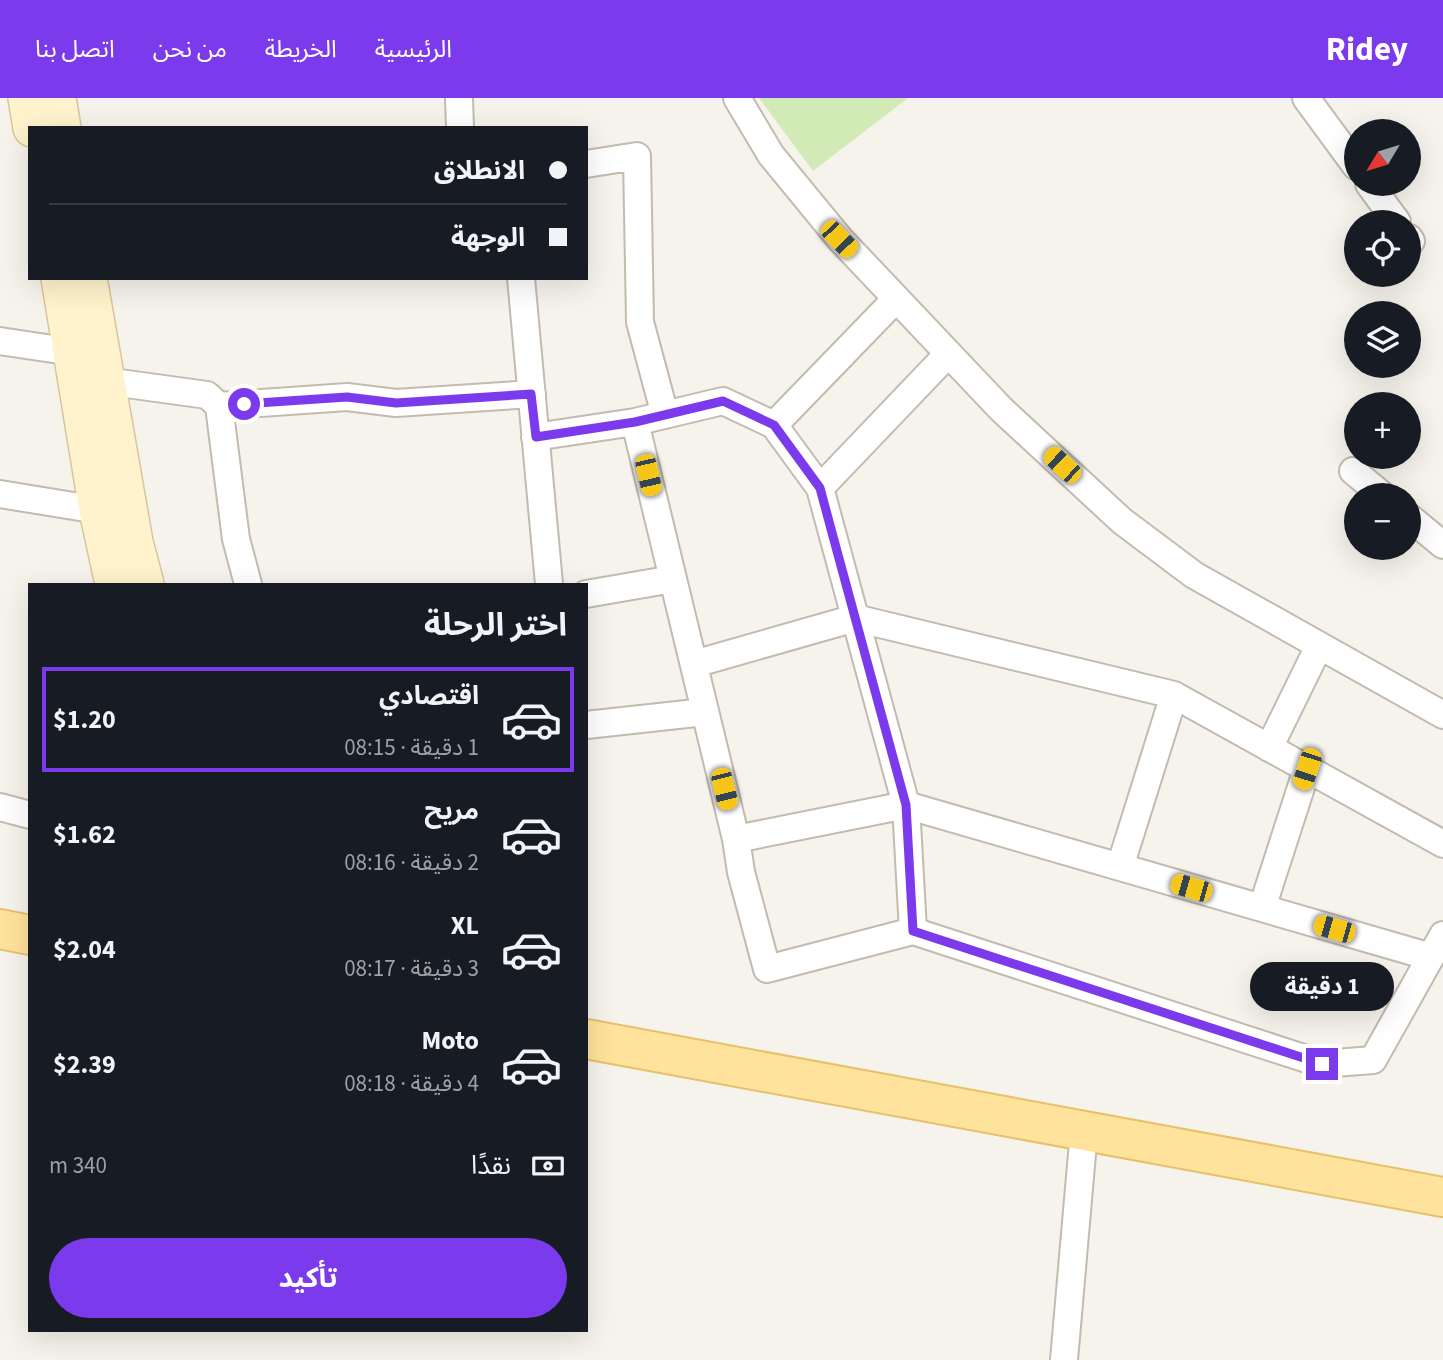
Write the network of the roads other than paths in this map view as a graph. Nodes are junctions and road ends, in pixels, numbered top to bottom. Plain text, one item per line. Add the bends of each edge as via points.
1 (27, 98) edge
2 (57, 98) edge
3 (459, 98) edge
4 (737, 98) edge
5 (1306, 98) edge
6 (32, 126) edge
7 (62, 126) edge
8 (460, 126) edge
9 (1344, 150) edge
10 (588, 164) edge
11 (60, 280) edge
12 (88, 280) edge
13 (521, 280) edge
14 (896, 299) junction
15 (0, 341) edge
16 (73, 352) junction
17 (948, 354) junction
18 (105, 381) junction
19 (531, 394) junction
20 (219, 406) junction
21 (665, 415) junction
22 (635, 422) junction
23 (774, 425) junction
24 (536, 437) junction
25 (1353, 471) dead end
26 (1368, 483) edge
27 (820, 488) junction
28 (0, 494) edge
29 (98, 510) junction
30 (1421, 527) edge
31 (1443, 545) edge
32 (673, 579) junction
33 (114, 583) edge
34 (145, 583) edge
35 (248, 583) edge
36 (549, 583) edge
37 (588, 594) edge
38 (856, 618) junction
39 (1319, 646) junction
40 (694, 664) junction
41 (1174, 695) junction
42 (705, 712) junction
43 (1443, 715) edge
44 (588, 725) edge
45 (1269, 748) junction
46 (1307, 769) junction
47 (906, 805) junction
48 (0, 807) edge
49 (28, 814) edge
50 (736, 839) junction
51 (1443, 844) edge
52 (1120, 867) junction
53 (1262, 908) junction
54 (0, 929) edge
55 (913, 931) junction
56 (28, 935) edge
57 (1437, 946) edge
58 (588, 1039) edge
59 (1084, 1131) junction
60 (1443, 1197) edge
61 (1064, 1360) edge

1 - 6 main road
2 - 7 main road
3 - 8 street
4 - 14 street via 771,155 839,239
5 - 9 street
10 - 21 street via 636,156 640,322
11 - 16 main road
12 - 18 main road
13 - 19 street
14 - 17 street
14 - 23 street
15 - 16 street
16 - 29 main road
17 - 27 street
17 - 39 street via 1001,410 1122,521 1194,575
18 - 20 street via 207,395
18 - 34 main road
19 - 20 street via 396,403 347,397
19 - 24 street
20 - 35 street via 236,538
21 - 22 street
21 - 23 street via 723,401
22 - 24 street
22 - 32 street
23 - 27 street
24 - 36 street
25 - 26 street
27 - 38 street
28 - 29 street
29 - 33 main road
30 - 31 street
32 - 37 street
32 - 40 street
38 - 40 street
38 - 41 street
38 - 47 street
39 - 43 street
39 - 45 street
40 - 42 street
41 - 45 street
41 - 52 street
42 - 44 street
42 - 50 street
45 - 46 street
46 - 51 street
46 - 53 street
47 - 50 street
47 - 52 street
47 - 55 street
48 - 49 street
50 - 55 street via 767,969
52 - 53 street
53 - 57 street
54 - 56 main road
55 - 57 street via 1322,1064 1373,1060
58 - 59 main road
59 - 60 main road
59 - 61 street

